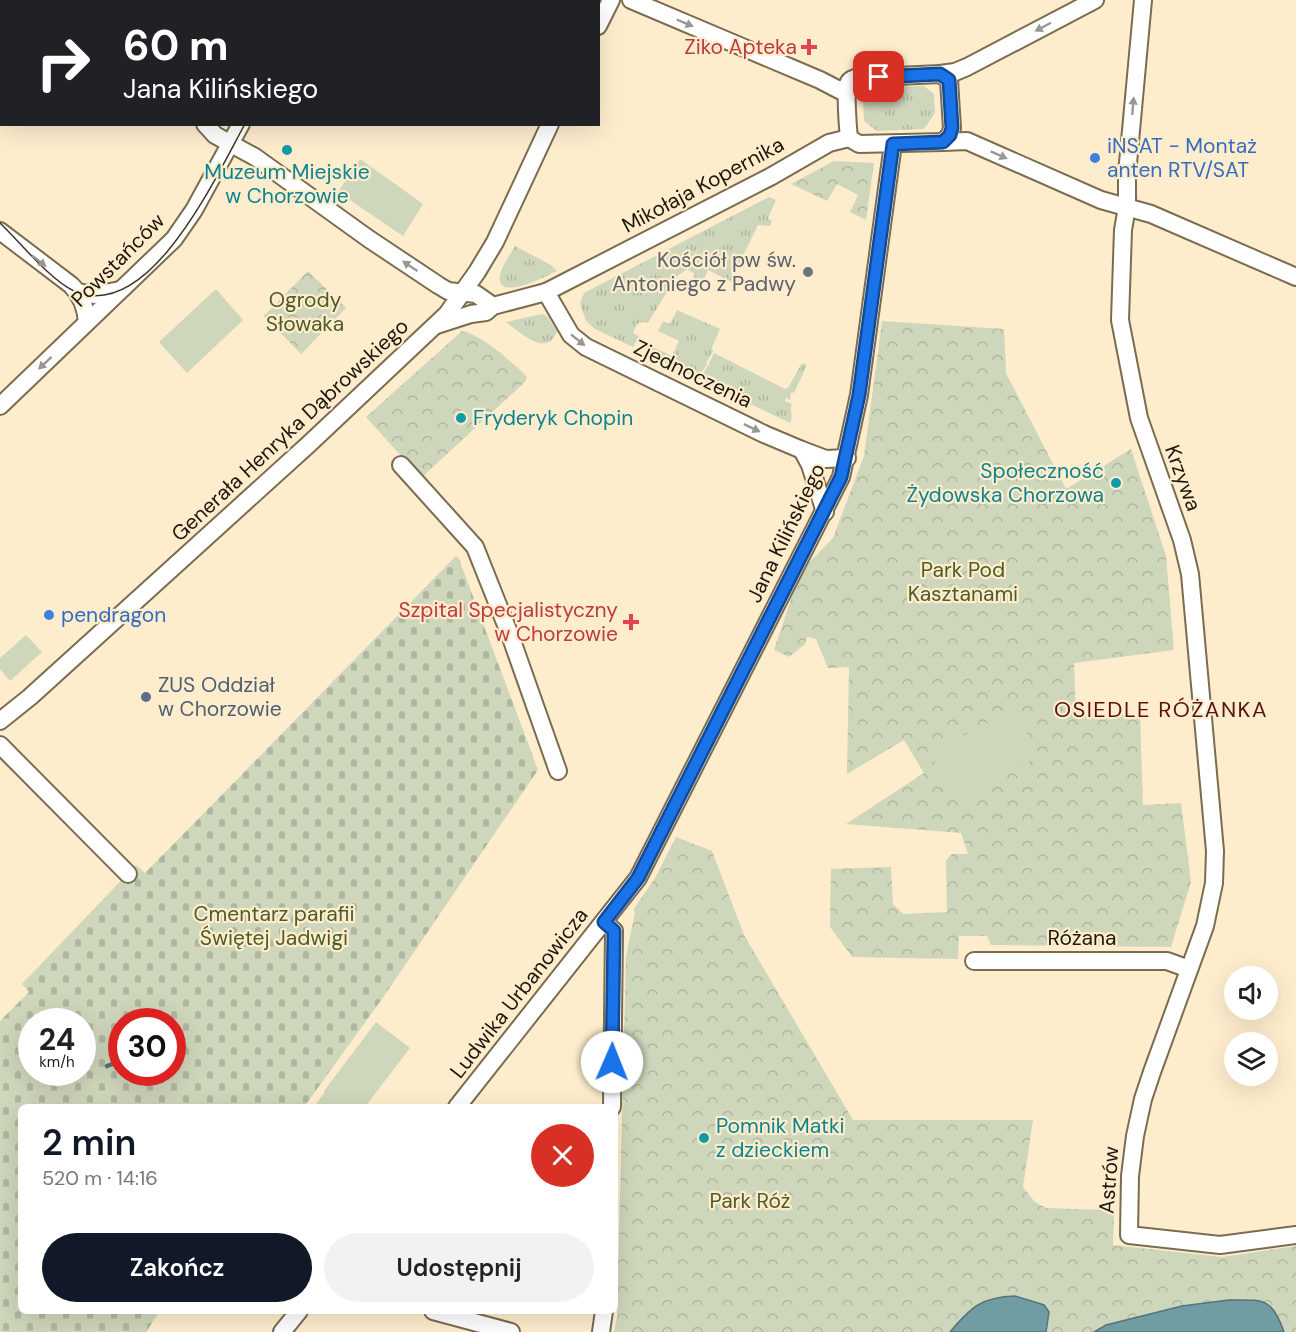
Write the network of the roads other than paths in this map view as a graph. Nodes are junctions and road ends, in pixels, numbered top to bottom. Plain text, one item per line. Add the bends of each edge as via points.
1 (611, 0) edge
2 (631, 0) edge
3 (1095, 0) edge
4 (1143, 0) edge
5 (600, 22) edge
6 (940, 74) junction
7 (847, 94) junction
8 (207, 126) edge
9 (240, 126) edge
10 (549, 126) edge
11 (849, 138) junction
12 (943, 142) junction
13 (231, 143) junction
14 (893, 144) junction
15 (1127, 207) junction
16 (0, 231) edge
17 (1296, 277) edge
18 (121, 290) junction
19 (78, 292) junction
20 (546, 292) junction
21 (461, 294) junction
22 (493, 306) junction
23 (87, 322) junction
24 (435, 326) junction
25 (0, 406) edge
26 (802, 450) junction
27 (847, 458) junction
28 (401, 465) dead end
29 (825, 512) junction
30 (0, 721) edge
31 (0, 745) edge
32 (558, 771) dead end
33 (128, 874) dead end
34 (616, 907) joint
35 (604, 922) junction
36 (974, 961) dead end
37 (1189, 969) junction
38 (459, 1104) edge
39 (612, 1104) edge
40 (1296, 1234) edge
41 (297, 1314) edge
42 (444, 1314) edge
43 (604, 1314) edge
44 (282, 1332) edge
45 (512, 1332) edge
46 (601, 1332) edge

1 - 5 street
2 -> 7 street
3 -> 6 street via 967,67
15 -> 4 street, Krzywa
6 - 7 street via 855,78 847,84
6 - 12 street via 949,80 952,128
7 - 11 street
8 - 13 street
9 - 13 street, Powstańców
10 - 21 street, Generała Henryka Dąbrowskiego via 495,243
11 - 14 street via 859,144
11 - 20 street, Mikołaja Kopernika via 829,143
12 - 14 street
12 -> 15 street via 967,141 1101,200
13 - 18 street, Powstańców via 181,230
21 -> 13 street via 438,285
14 - 27 street, Jana Kilińskiego
15 - 17 street
15 - 37 street, Krzywa via 1120,320 1139,418 1190,574 1215,850 1208,912
16 -> 19 street
18 - 19 street via 94,295
18 - 23 street, Powstańców
19 - 23 street
20 - 22 street, Mikołaja Kopernika
20 -> 26 street, Zjednoczenia via 578,342
21 - 22 street via 476,294
21 - 24 street, Generała Henryka Dąbrowskiego
22 - 24 street, Mikołaja Kopernika via 486,312
23 -> 25 street, Powstańców
24 - 30 street, Generała Henryka Dąbrowskiego
26 - 27 street, Zjednoczenia via 826,459
26 - 29 street
27 - 29 street, Jana Kilińskiego
28 - 32 street via 478,554
29 - 34 street, Jana Kilińskiego via 638,878
31 - 33 street
34 - 35 street, Ludwika Urbanowicza
35 - 38 street, Ludwika Urbanowicza
35 - 39 street via 614,931
36 - 37 street, Różana via 1167,961
37 - 40 street, Astrów via 1143,1099 1130,1176 1129,1235 1220,1245
41 - 44 street
42 - 45 street
43 - 46 street

